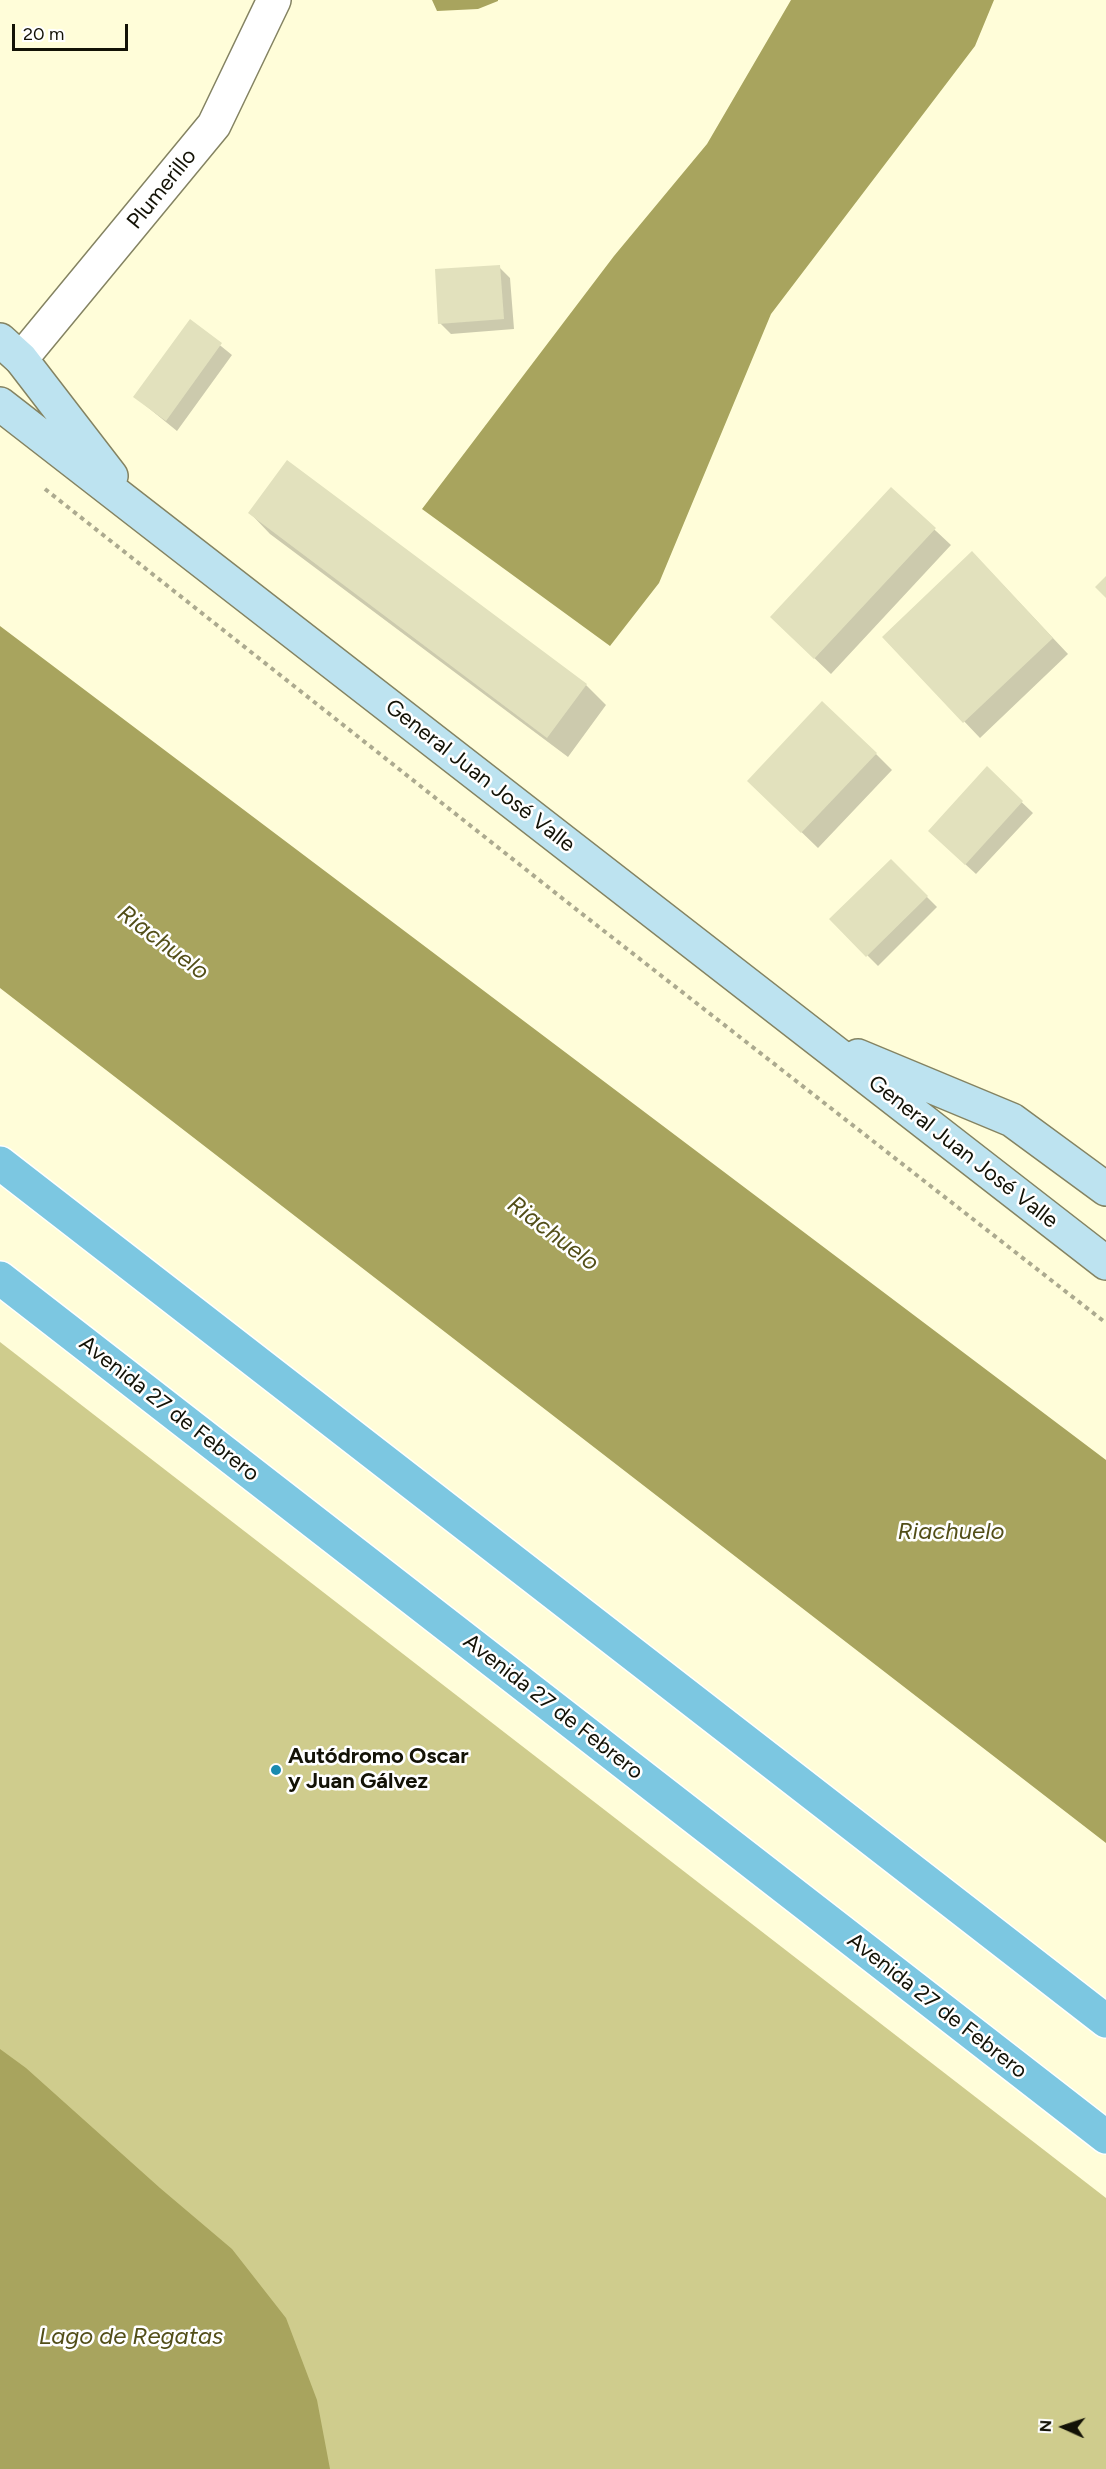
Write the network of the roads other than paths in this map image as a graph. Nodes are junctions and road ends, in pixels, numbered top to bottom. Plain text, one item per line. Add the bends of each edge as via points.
1 (274, 0) edge
2 (11, 350) edge
3 (0, 404) edge
4 (140, 513) junction
5 (820, 1040) junction
6 (0, 1163) edge
7 (1106, 1189) edge
8 (1106, 1263) edge
9 (0, 1278) edge
10 (1106, 2021) edge
11 (1106, 2137) edge

1 - 2 street, Plumerillo via 214,125
2 - 4 main road, General Juan José Valle
3 - 4 main road, General Juan José Valle
4 - 5 main road, General Juan José Valle
5 - 7 main road, General Juan José Valle via 1012,1120
5 - 8 main road, General Juan José Valle
6 - 10 main road
9 - 11 main road, Avenida 27 de Febrero

